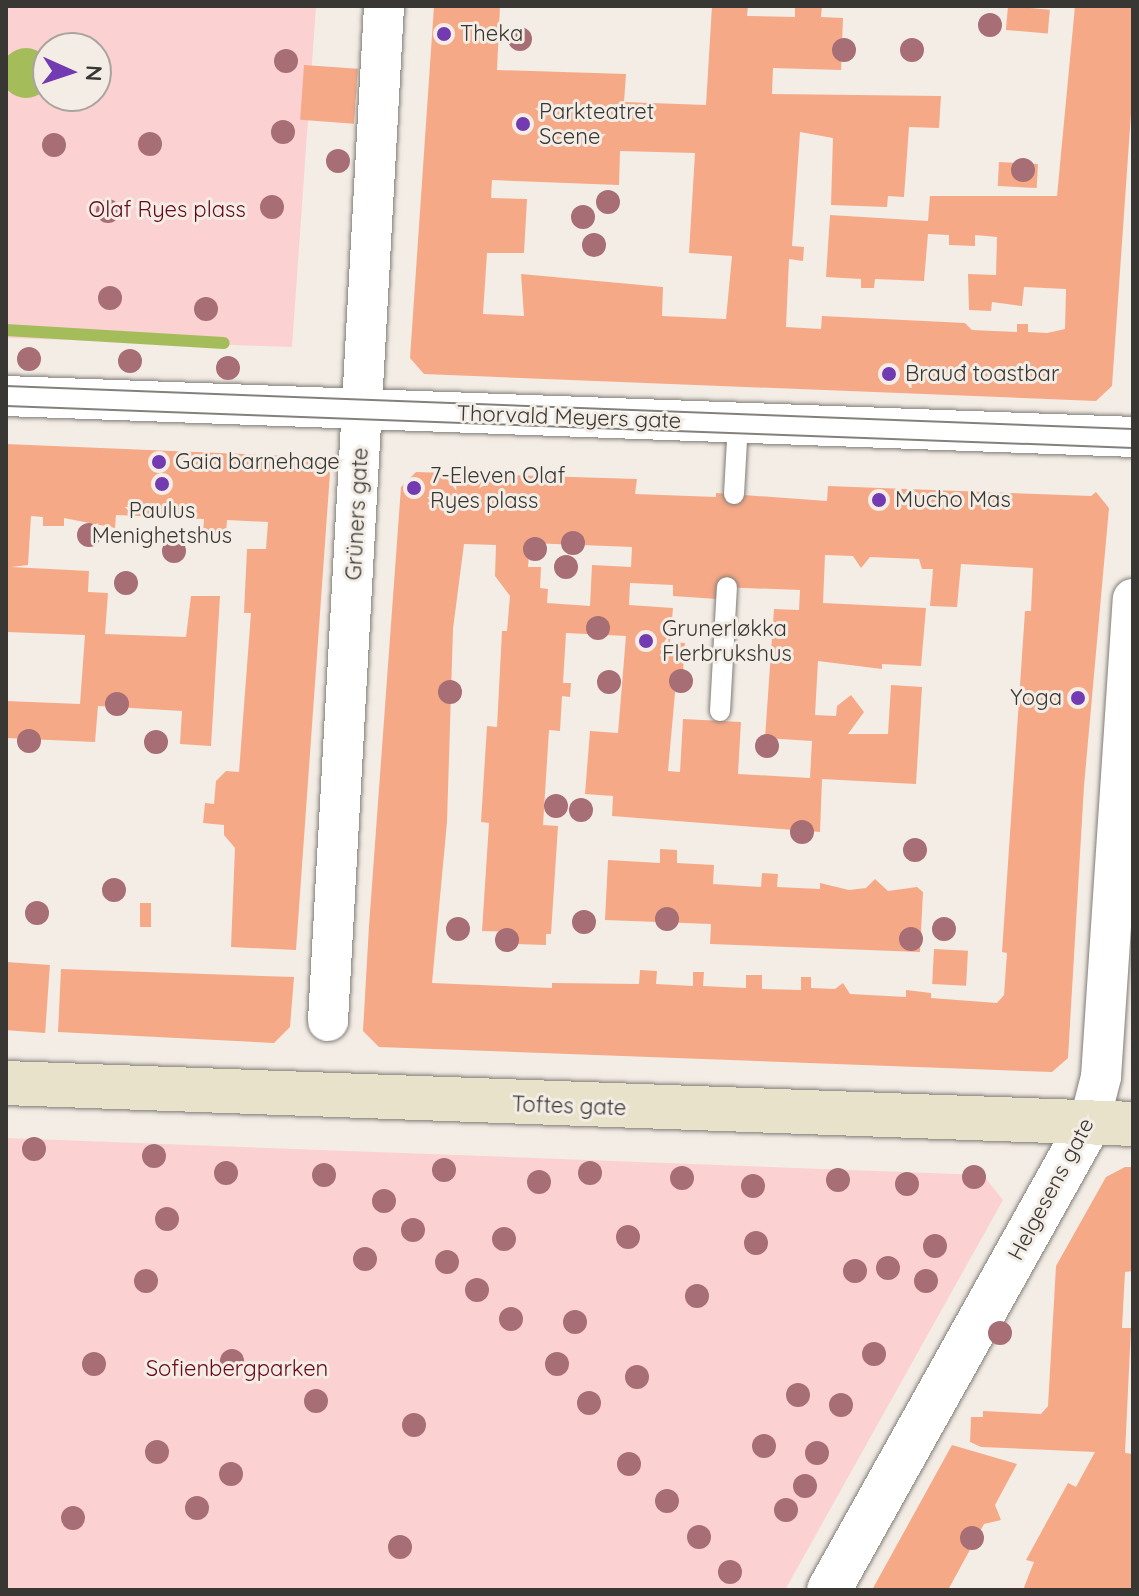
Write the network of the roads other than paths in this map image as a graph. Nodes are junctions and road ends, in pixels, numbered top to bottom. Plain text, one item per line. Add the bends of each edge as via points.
1 (384, 6) edge
2 (6, 396) edge
3 (361, 408) junction
4 (738, 423) junction
5 (1133, 437) edge
6 (734, 494) dead end
7 (727, 587) dead end
8 (1133, 599) edge
9 (720, 711) dead end
10 (1126, 787) edge
11 (328, 1021) dead end
12 (6, 1083) edge
13 (1089, 1124) junction
14 (1133, 1124) edge
15 (829, 1590) edge

1 - 3 street, Grüners gate
2 - 3 street, Thorvald Meyers gate
3 - 4 street, Thorvald Meyers gate
3 - 11 street, Grüners gate
4 - 5 street, Thorvald Meyers gate
4 - 6 lane
7 - 9 lane
8 - 10 street, Helgesens gate
10 - 13 street, Helgesens gate via 1101,1077
12 - 13 main road, Toftes gate
13 - 14 main road, Toftes gate
13 - 15 street, Helgesens gate

